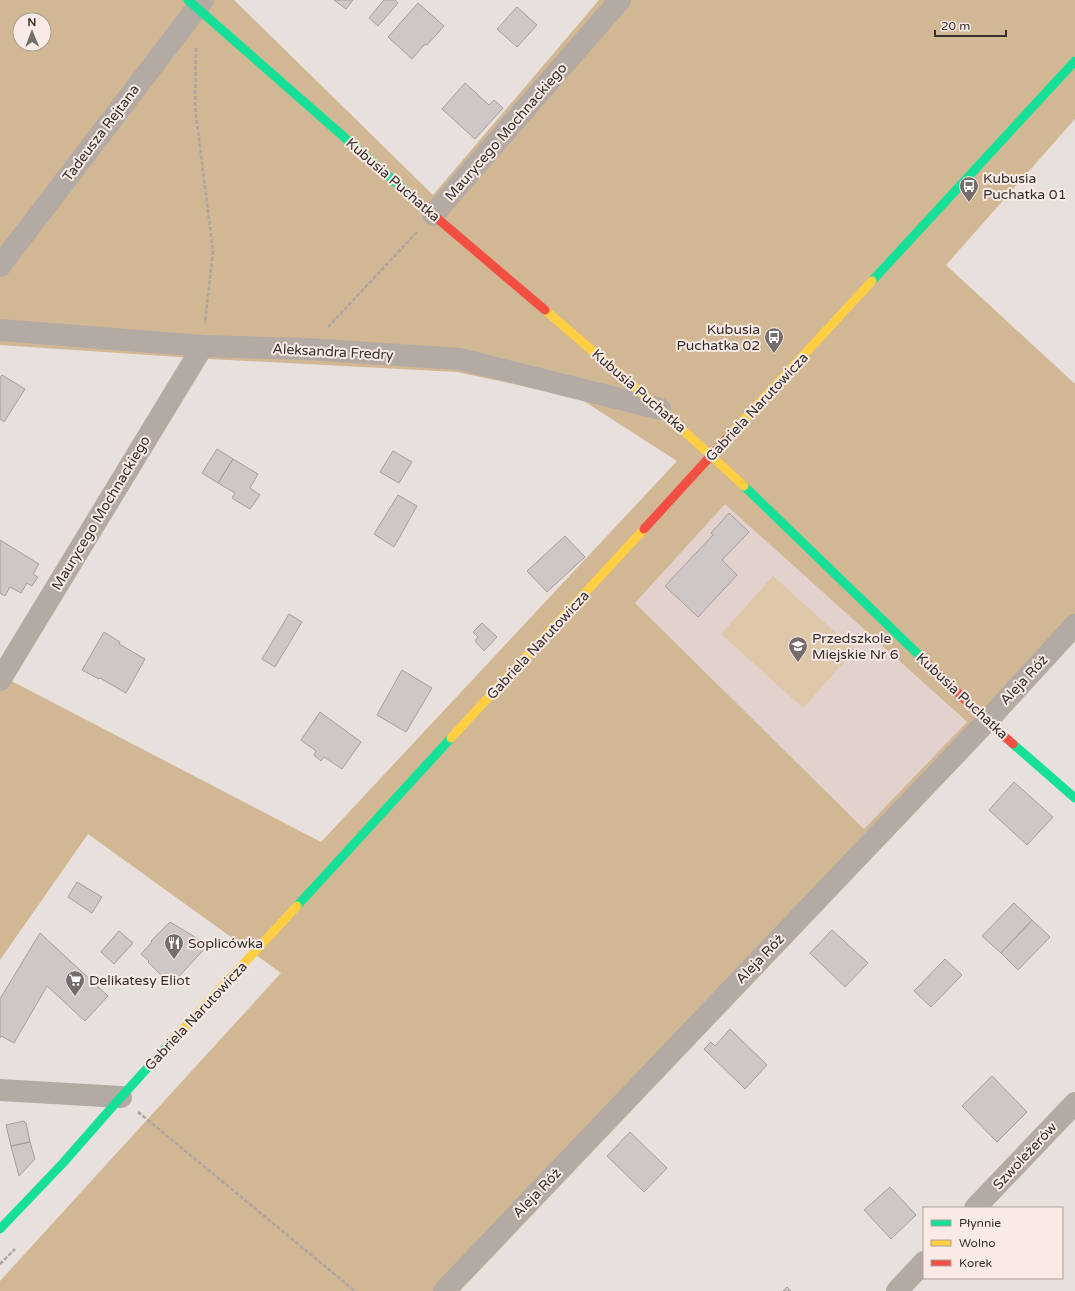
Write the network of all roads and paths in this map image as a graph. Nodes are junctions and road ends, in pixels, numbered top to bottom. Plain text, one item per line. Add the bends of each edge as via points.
1 (620, 0) edge
2 (196, 3) edge
3 (196, 46) dead end
4 (1075, 61) edge
5 (433, 215) junction
6 (0, 266) edge
7 (0, 330) edge
8 (203, 346) junction
9 (308, 349) junction
10 (660, 409) junction
11 (712, 456) junction
12 (1075, 624) edge
13 (0, 680) edge
14 (987, 721) junction
15 (1075, 798) edge
16 (0, 1090) edge
17 (121, 1097) junction
18 (1075, 1103) edge
19 (976, 1207) edge
20 (0, 1229) edge
21 (923, 1263) edge
22 (355, 1291) edge
23 (444, 1291) edge
24 (897, 1291) edge

1 - 5 street, Maurycego Mochnackiego
2 - 5 street, Kubusia Puchatka
2 - 6 street, Tadeusza Rejtana
3 - 8 path via 195,108 213,251
4 - 11 street, Gabriela Narutowicza
5 - 9 path
5 - 10 street, Kubusia Puchatka
7 - 8 street, Aleksandra Fredry
8 - 9 street, Aleksandra Fredry
8 - 13 street, Maurycego Mochnackiego
9 - 10 street, Aleksandra Fredry via 460,359
10 - 11 street, Kubusia Puchatka
11 - 14 street, Kubusia Puchatka
11 - 17 street, Gabriela Narutowicza
12 - 14 street, Aleja Róż
14 - 15 street, Kubusia Puchatka
14 - 23 street, Aleja Róż
16 - 17 street
17 - 20 street, Gabriela Narutowicza
17 - 22 path
18 - 19 street, Szwoleżerów
21 - 24 street

